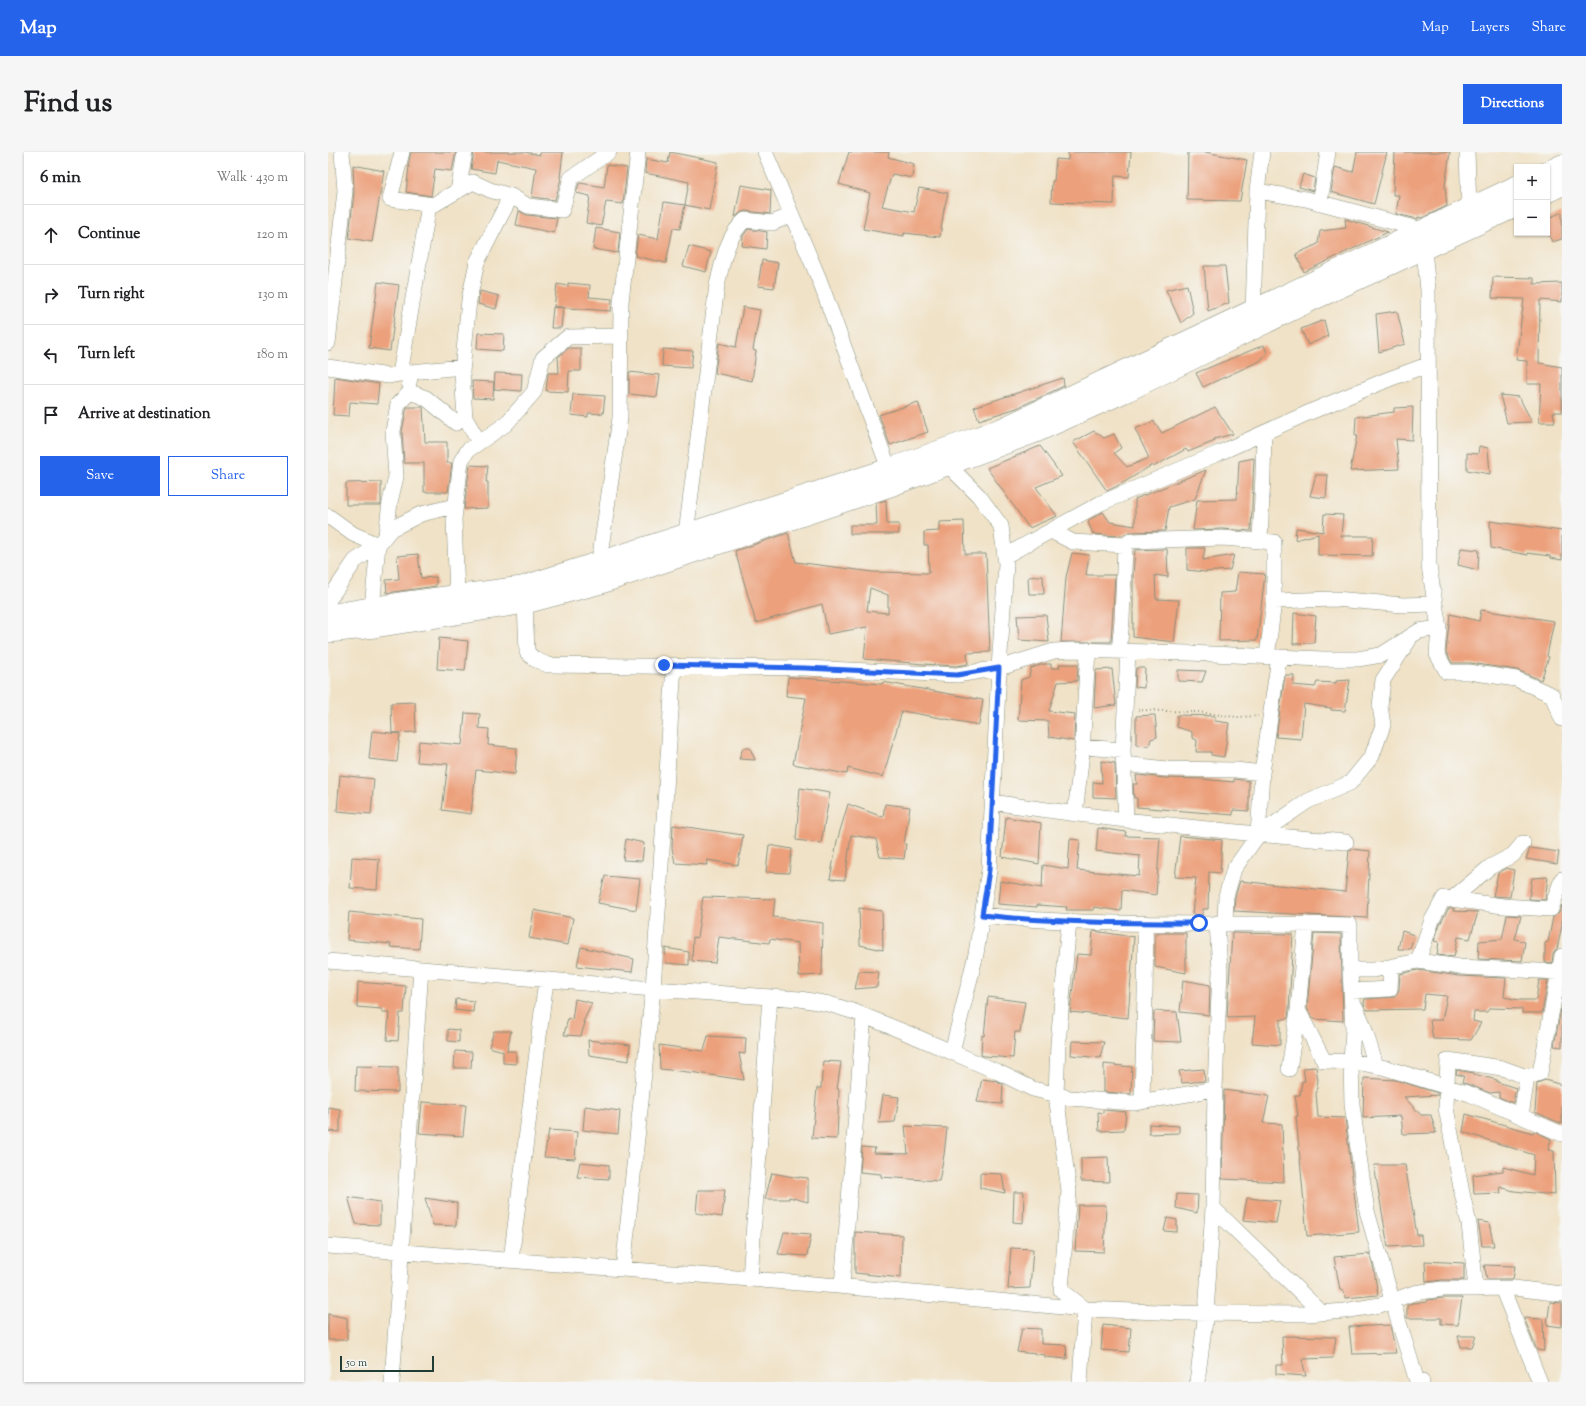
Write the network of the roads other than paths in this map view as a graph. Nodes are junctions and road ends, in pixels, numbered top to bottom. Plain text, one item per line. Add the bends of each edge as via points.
1 (342, 152) edge
2 (402, 152) edge
3 (465, 152) edge
4 (609, 152) edge
5 (638, 152) edge
6 (765, 152) edge
7 (1262, 152) edge
8 (1328, 152) edge
9 (1467, 152) edge
10 (1562, 165) edge
11 (1550, 171) edge
12 (1562, 185) edge
13 (1514, 187) edge
14 (458, 191) junction
15 (1257, 191) junction
16 (1550, 191) edge
17 (511, 196) junction
18 (1320, 203) junction
19 (429, 204) junction
20 (1514, 207) edge
21 (1469, 209) junction
22 (792, 215) junction
23 (1427, 242) junction
24 (1253, 311) junction
25 (621, 336) junction
26 (328, 343) edge
27 (1427, 365) junction
28 (328, 367) edge
29 (462, 367) junction
30 (405, 373) junction
31 (410, 392) junction
32 (465, 418) junction
33 (1264, 433) junction
34 (479, 442) junction
35 (948, 465) junction
36 (889, 469) junction
37 (455, 506) junction
38 (328, 516) edge
39 (1051, 531) junction
40 (686, 534) junction
41 (382, 540) junction
42 (1260, 541) junction
43 (1125, 545) junction
44 (1005, 556) junction
45 (599, 562) junction
46 (458, 596) junction
47 (328, 601) edge
48 (1274, 601) junction
49 (526, 603) junction
50 (1435, 604) junction
51 (372, 608) junction
52 (328, 615) edge
53 (1439, 628) junction
54 (328, 632) edge
55 (1412, 636) junction
56 (1088, 650) junction
57 (1123, 651) junction
58 (1273, 657) junction
59 (674, 665) junction
60 (999, 668) junction
61 (1562, 719) edge
62 (1082, 747) junction
63 (1124, 757) junction
64 (1262, 773) junction
65 (992, 802) junction
66 (1075, 814) junction
67 (1126, 820) junction
68 (1258, 835) junction
69 (1346, 842) dead end
70 (1523, 843) dead end
71 (1562, 879) edge
72 (1453, 898) junction
73 (982, 915) junction
74 (1069, 922) junction
75 (1145, 923) junction
76 (1221, 923) junction
77 (1306, 924) junction
78 (1562, 956) edge
79 (328, 961) edge
80 (1418, 961) junction
81 (1391, 967) junction
82 (421, 969) junction
83 (1350, 970) junction
84 (1559, 972) junction
85 (546, 980) junction
86 (652, 989) junction
87 (1351, 994) junction
88 (770, 996) junction
89 (1298, 1010) junction
90 (864, 1016) junction
91 (952, 1052) junction
92 (1351, 1062) junction
93 (1376, 1066) junction
94 (1289, 1069) dead end
95 (1527, 1077) junction
96 (1448, 1087) junction
97 (1214, 1088) junction
98 (1056, 1095) junction
99 (1142, 1102) junction
100 (1521, 1116) junction
101 (1562, 1134) edge
102 (1213, 1208) junction
103 (328, 1246) edge
104 (401, 1252) junction
105 (511, 1260) junction
106 (624, 1269) junction
107 (750, 1279) junction
108 (842, 1286) junction
109 (1502, 1288) junction
110 (1476, 1289) junction
111 (1562, 1294) edge
112 (1392, 1300) junction
113 (1085, 1310) junction
114 (1206, 1313) junction
115 (1322, 1313) junction
116 (1417, 1381) edge
117 (392, 1382) edge
118 (1080, 1382) edge
119 (1197, 1382) edge
120 (1540, 1382) edge

1 - 26 street via 345,191
2 - 19 street via 390,199
3 - 14 street
4 - 17 street via 571,178 562,210 528,206
5 - 25 street via 621,302
6 - 22 street
7 - 15 street
8 - 18 street
9 - 21 street
10 - 11 main road
12 - 16 main road
13 - 21 main road
14 - 17 street via 473,182
14 - 19 street via 433,205
15 - 18 street
15 - 24 street
17 - 29 street via 477,262 469,300
18 - 23 street
19 - 30 street
20 - 23 main road
21 - 23 main road
22 - 36 street via 819,279
22 - 40 street via 772,223 745,220 738,226 727,246 717,285
23 - 24 main road
23 - 27 street
23 - 35 main road via 1127,391 1036,432
24 - 36 main road via 1001,429
25 - 34 street via 568,337 543,358 534,392 506,424
25 - 45 street via 620,418
27 - 33 street
27 - 50 street via 1429,566
28 - 30 street via 389,376
29 - 30 street
29 - 32 street
30 - 31 street
31 - 32 street via 426,398 456,423
31 - 41 street via 398,404 394,424 396,477
32 - 34 street
33 - 39 street via 1101,503
33 - 42 street
34 - 37 street via 468,450 461,461
35 - 44 street via 979,496 1001,526
35 - 49 main road via 601,583
36 - 40 main road
37 - 41 street via 421,514 391,529
37 - 46 street
38 - 41 street via 353,534
39 - 43 street via 1073,542
39 - 44 street
40 - 45 main road
41 - 47 street via 355,561
41 - 51 street
42 - 43 street via 1222,538 1130,541
42 - 48 street via 1274,542
43 - 57 street
44 - 60 street
45 - 46 main road via 522,587
46 - 51 main road
48 - 50 street via 1335,599 1403,605
48 - 58 street
49 - 54 main road
49 - 59 street via 527,652 534,659 548,665
50 - 53 street
51 - 52 main road
53 - 55 street via 1419,631
53 - 61 street via 1436,654 1448,672 1516,678 1552,695
55 - 58 street via 1381,655 1372,657 1323,660
55 - 68 street via 1383,680 1380,706 1383,725 1372,756 1350,783 1308,800
56 - 57 street
56 - 60 street via 1054,651
56 - 62 street
57 - 58 street
57 - 63 street
58 - 64 street via 1270,715
59 - 60 street via 957,675
59 - 86 street
60 - 65 street
62 - 63 street
62 - 66 street
63 - 64 street via 1166,769
63 - 67 street
64 - 68 street
65 - 66 street
65 - 73 street via 989,870
66 - 67 street
67 - 68 street
68 - 69 street
68 - 76 street via 1234,869
70 - 72 street via 1513,855 1490,867
71 - 72 street via 1551,909 1502,906
72 - 80 street via 1444,898 1432,920
73 - 74 street
73 - 91 street via 976,954
74 - 75 street
74 - 98 street
75 - 76 street
75 - 99 street
76 - 77 street
76 - 97 street
77 - 83 street via 1350,925
77 - 89 street
78 - 84 street
79 - 82 street
80 - 81 street
80 - 84 street via 1460,967
81 - 83 street
81 - 87 street via 1390,989
82 - 85 street
82 - 104 street
83 - 87 street
84 - 95 street via 1540,1073
85 - 86 street
85 - 105 street
86 - 88 street
86 - 106 street
87 - 92 street
87 - 93 street
88 - 90 street via 800,998 829,1004
88 - 107 street
89 - 92 street via 1324,1061
89 - 94 street
90 - 91 street
90 - 108 street
91 - 98 street via 1033,1089
92 - 93 street
92 - 112 street via 1352,1104 1367,1211
93 - 96 street
95 - 96 street via 1502,1068 1448,1060
95 - 100 street
96 - 100 street
96 - 110 street via 1446,1108 1470,1224
97 - 99 street
97 - 102 street
98 - 99 street
98 - 113 street via 1069,1191 1061,1290
100 - 101 street
102 - 114 street
102 - 115 street
103 - 104 street
104 - 105 street
104 - 117 street
105 - 106 street
106 - 107 street
107 - 108 street
108 - 113 street
109 - 110 street
109 - 111 street
109 - 120 street
110 - 112 street via 1442,1289 1414,1293
112 - 115 street via 1380,1305
112 - 116 street
113 - 114 street
113 - 118 street
114 - 115 street
114 - 119 street

